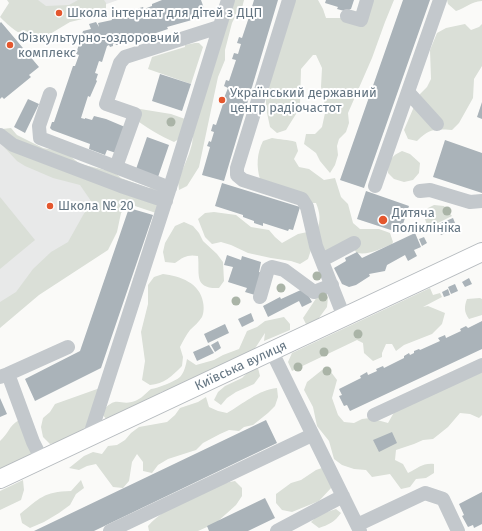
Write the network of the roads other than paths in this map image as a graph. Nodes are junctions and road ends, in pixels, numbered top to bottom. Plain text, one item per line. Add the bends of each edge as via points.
1 (228, 0) edge
2 (289, 0) edge
3 (367, 0) edge
4 (440, 0) edge
5 (347, 16) dead end
6 (219, 27) junction
7 (408, 92) junction
8 (50, 94) dead end
9 (437, 124) dead end
10 (0, 135) edge
11 (116, 168) junction
12 (375, 186) dead end
13 (420, 191) dead end
14 (168, 195) junction
15 (482, 201) edge
16 (354, 243) dead end
17 (482, 252) edge
18 (322, 260) junction
19 (332, 285) junction
20 (260, 296) dead end
21 (344, 317) junction
22 (68, 346) dead end
23 (272, 352) junction
24 (482, 365) edge
25 (4, 375) edge
26 (374, 415) dead end
27 (312, 435) junction
28 (89, 438) junction
29 (42, 460) junction
30 (0, 479) edge
31 (343, 496) junction
32 (359, 528) edge
33 (110, 531) edge
34 (277, 531) edge
35 (458, 531) edge

1 - 6 street
2 - 18 street via 237,175 243,180 302,199
3 - 5 street via 361,20
4 - 7 street
6 - 11 street via 125,57 120,62 106,104 135,114
6 - 14 street
7 - 9 street
7 - 12 street
8 - 11 street via 39,126 40,138
10 - 14 street via 13,145 121,186
11 - 14 street
13 - 15 street via 430,190 470,202
14 - 28 street
16 - 18 street
17 - 21 main road, Київська вулиця
18 - 19 street
19 - 20 street via 314,292 284,270 272,267 268,269
19 - 21 street
21 - 23 main road, Київська вулиця
22 - 25 street
23 - 27 street
23 - 28 main road, Київська вулиця
24 - 26 street
25 - 29 street
27 - 31 street
27 - 33 street
28 - 29 main road, Київська вулиця
29 - 30 main road, Київська вулиця
31 - 32 street
31 - 34 street
32 - 35 street via 425,493 443,499

